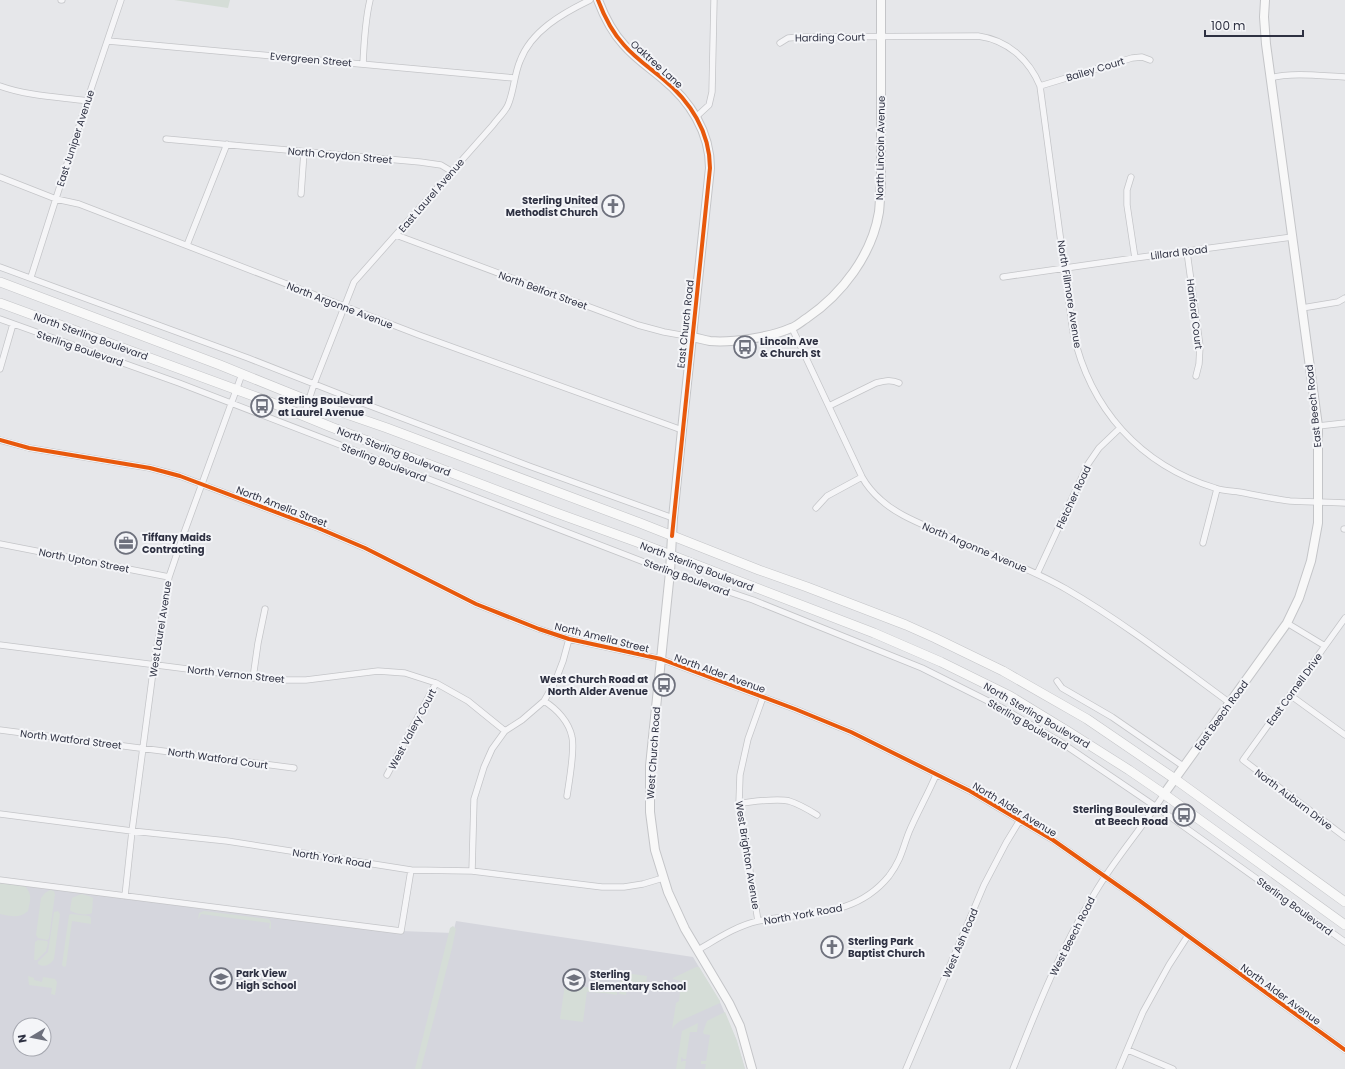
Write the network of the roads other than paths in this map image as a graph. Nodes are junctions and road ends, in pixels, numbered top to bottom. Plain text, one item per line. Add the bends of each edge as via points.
1 (121, 0) edge
2 (370, 0) edge
3 (590, 0) edge
4 (598, 0) edge
5 (714, 0) edge
6 (881, 0) edge
7 (1265, 0) edge
8 (881, 36) junction
9 (108, 41) junction
10 (780, 43) dead end
11 (1150, 60) dead end
12 (363, 64) junction
13 (1345, 77) edge
14 (514, 78) junction
15 (1270, 78) junction
16 (0, 86) edge
17 (1040, 86) junction
18 (87, 101) junction
19 (696, 117) junction
20 (166, 139) dead end
21 (227, 144) junction
22 (304, 152) junction
23 (451, 171) junction
24 (0, 177) edge
25 (1131, 177) dead end
26 (301, 194) dead end
27 (56, 198) junction
28 (396, 236) junction
29 (1292, 237) junction
30 (188, 245) junction
31 (1186, 252) junction
32 (1135, 258) junction
33 (0, 266) edge
34 (1065, 268) junction
35 (31, 277) junction
36 (1004, 278) dead end
37 (0, 282) edge
38 (1345, 298) edge
39 (0, 303) edge
40 (344, 306) junction
41 (1302, 308) junction
42 (0, 319) edge
43 (13, 324) junction
44 (792, 328) junction
45 (692, 337) junction
46 (0, 368) edge
47 (242, 374) junction
48 (1196, 376) dead end
49 (899, 383) dead end
50 (314, 384) junction
51 (237, 389) junction
52 (308, 401) junction
53 (231, 404) junction
54 (829, 406) junction
55 (304, 415) junction
56 (1345, 423) edge
57 (1318, 426) junction
58 (1120, 428) junction
59 (682, 430) junction
60 (0, 440) edge
61 (862, 477) junction
62 (202, 484) junction
63 (1217, 489) junction
64 (1319, 502) junction
65 (1345, 503) edge
66 (816, 508) dead end
67 (673, 518) junction
68 (672, 536) junction
69 (1203, 543) dead end
70 (0, 544) edge
71 (670, 555) junction
72 (670, 572) junction
73 (1037, 574) junction
74 (169, 577) junction
75 (265, 609) dead end
76 (1345, 618) edge
77 (1287, 623) junction
78 (569, 639) junction
79 (0, 645) edge
80 (1325, 646) junction
81 (661, 659) junction
82 (154, 664) junction
83 (253, 678) junction
84 (1057, 681) dead end
85 (436, 683) junction
86 (1290, 695) junction
87 (763, 697) junction
88 (544, 701) junction
89 (1230, 703) junction
90 (0, 730) edge
91 (505, 731) junction
92 (1345, 735) edge
93 (143, 748) junction
94 (1243, 760) joint
95 (1184, 766) junction
96 (294, 768) dead end
97 (387, 775) dead end
98 (936, 775) junction
99 (1175, 779) junction
100 (1164, 794) junction
101 (566, 796) dead end
102 (738, 803) junction
103 (1156, 807) junction
104 (0, 814) edge
105 (817, 815) dead end
106 (1020, 820) junction
107 (132, 831) junction
108 (1345, 837) edge
109 (411, 870) junction
110 (472, 871) junction
111 (1105, 877) junction
112 (663, 878) junction
113 (0, 880) edge
114 (125, 896) junction
115 (1345, 902) edge
116 (758, 921) junction
117 (1345, 925) edge
118 (1187, 937) junction
119 (1345, 942) edge
120 (698, 950) junction
121 (1128, 1050) junction
122 (1345, 1050) edge
123 (752, 1069) edge
124 (906, 1069) edge
125 (1013, 1069) edge
126 (1119, 1069) edge
127 (1173, 1069) edge

1 - 9 street, East Juniper Avenue
2 - 12 street
3 - 14 street, East Laurel Avenue via 562,14 531,41 520,59
4 - 19 street, Oaktree Lane via 623,45 676,90
5 - 19 street via 712,92 709,105
6 - 8 street, North Lincoln Avenue
7 - 15 street, East Beech Road via 1264,17
8 - 10 street, Harding Court via 801,37 788,38
8 - 17 street, North Fillmore Avenue via 978,36 995,40 1006,45 1024,60
8 - 44 street, North Lincoln Avenue via 881,184 879,212 872,235 862,260 844,286 817,311
9 - 12 street, Evergreen Street
9 - 18 street, East Juniper Avenue
11 - 17 street, Bailey Court via 1142,57 1132,58
12 - 14 street, Evergreen Street
13 - 15 street via 1296,75
14 - 23 street, East Laurel Avenue via 507,106
15 - 29 street, East Beech Road
16 - 18 street via 36,95
17 - 34 street, North Fillmore Avenue
18 - 27 street, East Juniper Avenue
19 - 45 street, East Church Road via 709,149 710,168
20 - 21 street, North Croydon Street
21 - 22 street, North Croydon Street
21 - 30 street
22 - 23 street, North Croydon Street via 420,162 441,165
22 - 26 street
23 - 28 street, East Laurel Avenue
24 - 27 street, North Argonne Avenue
25 - 32 street via 1127,190 1127,205
27 - 30 street, North Argonne Avenue via 79,204
27 - 35 street, East Juniper Avenue
28 - 40 street, East Laurel Avenue via 354,282
28 - 45 street, North Belfort Street via 638,325
29 - 31 street, Lillard Road
29 - 41 street, East Beech Road
30 - 40 street, North Argonne Avenue
31 - 32 street, Lillard Road
31 - 48 street, Hanford Court via 1200,346 1200,364
32 - 34 street, Lillard Road
33 - 35 street
34 - 36 street, Lillard Road
34 - 58 street, North Fillmore Avenue via 1074,332 1081,360 1102,404
35 - 50 street
37 - 47 main road, North Sterling Boulevard
38 - 41 street via 1338,302
39 - 51 main road, North Sterling Boulevard
40 - 50 street, East Laurel Avenue
40 - 59 street, North Argonne Avenue
41 - 57 street, East Beech Road
42 - 43 street, Sterling Boulevard
43 - 46 street
43 - 53 street, Sterling Boulevard
44 - 45 street, North Lincoln Avenue via 737,341 710,341
44 - 54 street, North Argonne Avenue
45 - 59 street, East Church Road
47 - 51 street, West Laurel Avenue
47 - 52 main road, North Sterling Boulevard
49 - 54 street via 893,380 876,383
50 - 52 street, East Laurel Avenue
50 - 67 street
51 - 53 street, West Laurel Avenue
51 - 55 main road, North Sterling Boulevard
52 - 55 street, East Laurel Avenue
52 - 68 main road, North Sterling Boulevard via 387,428
53 - 62 street, West Laurel Avenue
53 - 72 street, Sterling Boulevard
54 - 61 street, North Argonne Avenue
55 - 71 main road, North Sterling Boulevard
56 - 57 street
57 - 64 street, East Beech Road
58 - 63 street, North Fillmore Avenue via 1162,465
58 - 73 street, Fletcher Road via 1099,448 1088,464
59 - 67 street, East Church Road
60 - 62 street, North Amelia Street via 29,448 150,468
61 - 66 street via 827,496
61 - 73 street, North Argonne Avenue via 882,501 905,516
62 - 74 street, West Laurel Avenue
62 - 78 street, North Amelia Street via 318,528 365,548 476,604
63 - 64 street, North Fillmore Avenue via 1291,501
63 - 69 street
64 - 65 street, North Fillmore Avenue
64 - 77 street, East Beech Road via 1311,561 1299,598
67 - 68 street, East Church Road
68 - 71 street, West Church Road
68 - 99 main road, North Sterling Boulevard via 906,625 968,653 1087,719
70 - 74 street, North Upton Street
71 - 72 street, West Church Road
71 - 100 main road, North Sterling Boulevard via 874,633 941,662 1017,700
72 - 81 street, West Church Road
72 - 103 street, Sterling Boulevard via 760,603 958,685 1059,741
73 - 89 street, North Argonne Avenue via 1090,603
74 - 82 street, West Laurel Avenue
75 - 83 street
76 - 80 street, East Cornell Drive
77 - 80 street
77 - 89 street, East Beech Road
78 - 81 street, North Amelia Street
78 - 88 street via 555,682
79 - 82 street, North Vernon Street
80 - 86 street, East Cornell Drive
81 - 87 street, North Alder Avenue
81 - 112 street, West Church Road via 650,766 650,812 655,850
82 - 83 street, North Vernon Street
82 - 93 street, West Laurel Avenue
83 - 85 street, North Vernon Street via 306,680 378,671 405,673
84 - 95 street via 1062,688 1112,717
85 - 91 street, North Vernon Street via 468,701
85 - 97 street, West Valery Court
86 - 92 street
86 - 94 street, East Cornell Drive
87 - 98 street, North Alder Avenue via 851,732
87 - 102 street, West Brighton Avenue via 748,739 740,775
88 - 91 street
88 - 101 street via 554,707 566,722 572,738
89 - 95 street, East Beech Road
90 - 93 street, North Watford Street
91 - 110 street via 492,749 474,799
93 - 96 street, North Watford Court
93 - 107 street, West Laurel Avenue
94 - 108 street, North Auburn Drive
95 - 99 street, East Beech Road
98 - 106 street, North Alder Avenue
98 - 116 street, North York Road via 909,832 901,858 878,888 845,907
99 - 100 street, East Beech Road
99 - 115 main road, North Sterling Boulevard
100 - 103 street, West Beech Road
100 - 117 main road, North Sterling Boulevard
102 - 105 street via 788,801
102 - 116 street, West Brighton Avenue
103 - 111 street, West Beech Road
103 - 119 street, Sterling Boulevard
104 - 107 street, North York Road
106 - 111 street, North Alder Avenue
106 - 124 street, West Ash Road via 984,885
107 - 109 street, North York Road via 227,841
107 - 114 street, West Laurel Avenue
109 - 110 street, North York Road
109 - 114 street via 401,931
110 - 112 street, North York Road via 624,888
111 - 118 street, North Alder Avenue
111 - 125 street, West Beech Road via 1069,937 1042,995
112 - 120 street, West Church Road
113 - 114 street
116 - 120 street, North York Road via 727,933
118 - 121 street via 1143,1012
118 - 122 street, North Alder Avenue
120 - 123 street, West Church Road via 725,994 740,1026
121 - 126 street
121 - 127 street

